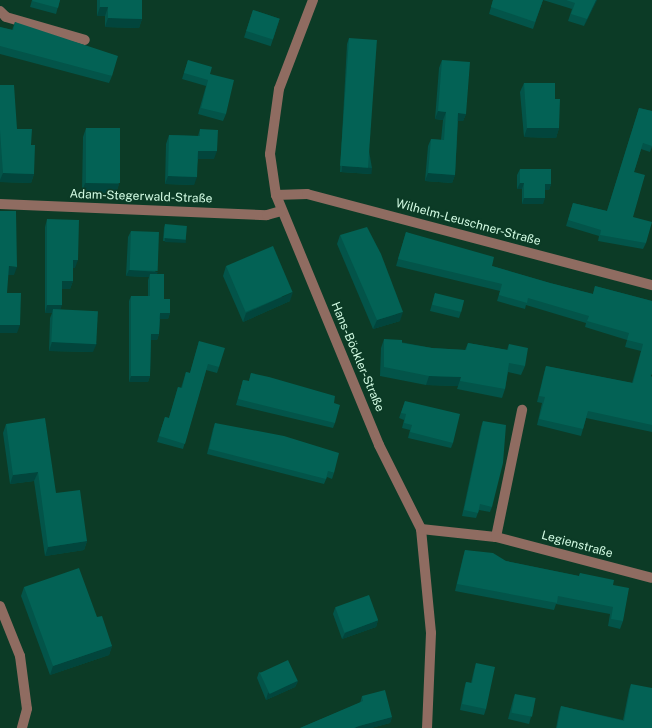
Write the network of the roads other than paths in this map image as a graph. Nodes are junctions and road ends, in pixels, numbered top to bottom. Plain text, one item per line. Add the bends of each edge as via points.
1 (1, 0) edge
2 (313, 0) edge
3 (0, 10) edge
4 (85, 40) dead end
5 (276, 195) junction
6 (0, 204) edge
7 (281, 212) junction
8 (652, 285) edge
9 (522, 410) dead end
10 (421, 529) junction
11 (496, 537) junction
12 (652, 578) edge
13 (0, 606) edge
14 (22, 728) edge
15 (427, 728) edge

1 - 3 street
2 - 5 street, Hans-Böckler-Straße via 280,89 270,154
3 - 4 street via 6,17
5 - 7 street, Hans-Böckler-Straße
5 - 8 street, Wilhelm-Leuschner-Straße via 307,194
6 - 7 street, Adam-Stegerwald-Straße via 267,215
7 - 10 street, Hans-Böckler-Straße via 379,445
9 - 11 street
10 - 11 street, Legienstraße
10 - 15 street, Hans-Böckler-Straße via 432,632
11 - 12 street, Legienstraße
13 - 14 street via 20,656 27,709

